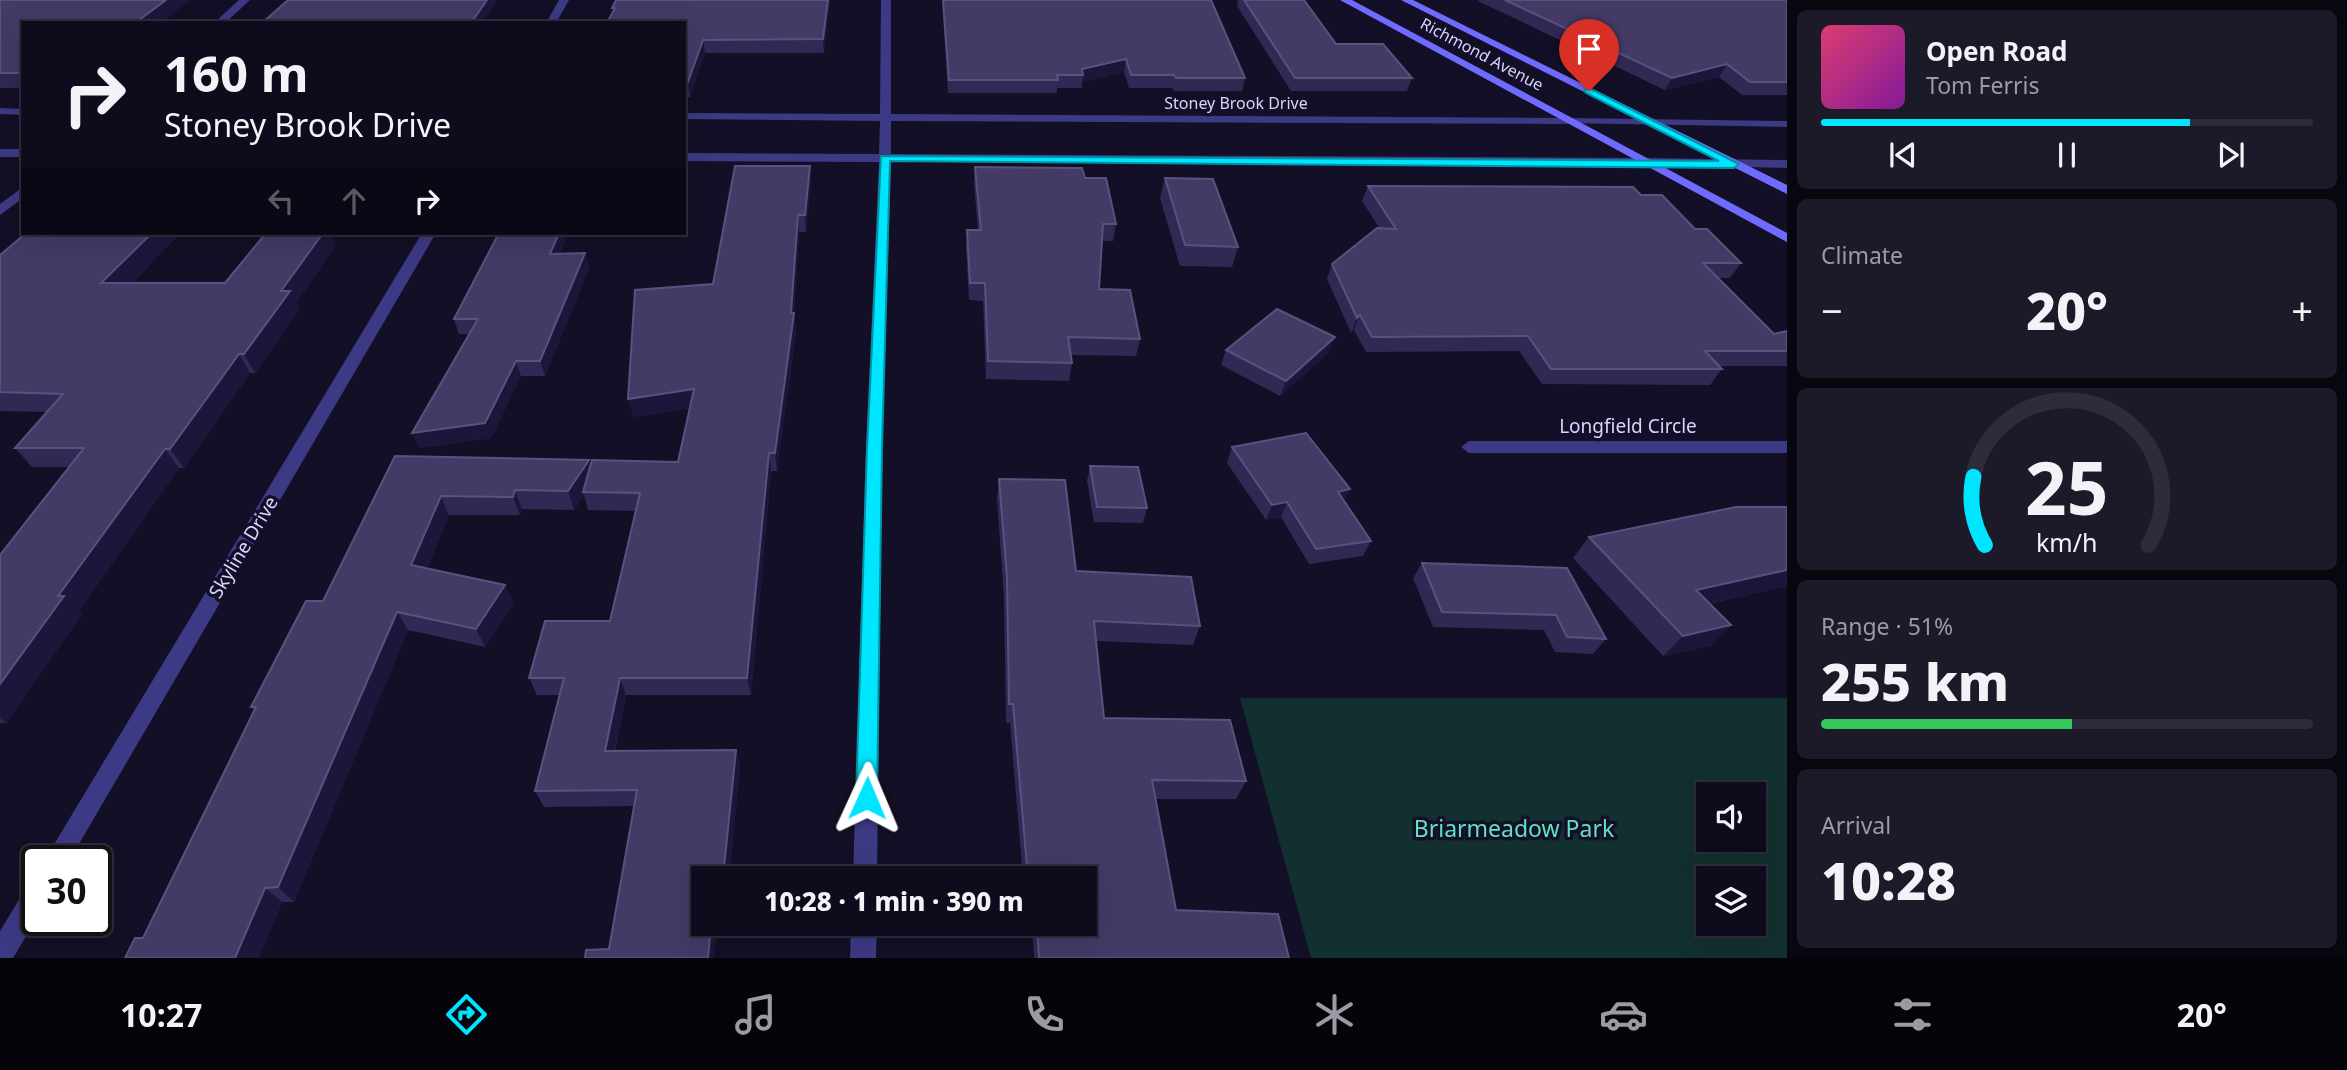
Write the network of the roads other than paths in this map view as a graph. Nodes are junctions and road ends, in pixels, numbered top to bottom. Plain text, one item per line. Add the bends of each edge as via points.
1 (245, 0) edge
2 (564, 0) edge
3 (886, 0) edge
4 (1345, 0) edge
5 (1406, 0) edge
6 (221, 21) edge
7 (552, 21) edge
8 (0, 111) edge
9 (21, 112) edge
10 (686, 116) edge
11 (885, 117) junction
12 (1569, 121) junction
13 (1653, 124) junction
14 (1787, 124) edge
15 (0, 153) edge
16 (21, 153) edge
17 (686, 157) edge
18 (885, 158) junction
19 (1645, 162) junction
20 (1734, 164) junction
21 (1787, 164) edge
22 (1787, 190) edge
23 (21, 193) edge
24 (0, 211) edge
25 (428, 235) edge
26 (1787, 238) edge
27 (1469, 447) dead end
28 (1787, 447) edge
29 (66, 845) edge
30 (865, 866) edge
31 (21, 921) edge
32 (864, 936) edge
33 (0, 956) edge
34 (863, 958) edge

1 - 6 street
2 - 7 street
3 - 11 street
4 - 12 main road, Richmond Avenue
5 - 13 main road, Richmond Avenue
8 - 9 street
10 - 11 street, Stoney Brook Drive
11 - 12 street, Stoney Brook Drive
11 - 18 street
12 - 13 street, Stoney Brook Drive
12 - 19 main road, Richmond Avenue
13 - 14 street, Stoney Brook Drive
13 - 20 main road, Richmond Avenue
15 - 16 street
17 - 18 street
18 - 19 street
18 - 30 street
19 - 20 street
19 - 26 main road, Richmond Avenue
20 - 21 street
20 - 22 main road, Richmond Avenue
23 - 24 street
25 - 29 street, Skyline Drive
27 - 28 street, Longfield Circle
31 - 33 street
32 - 34 street

